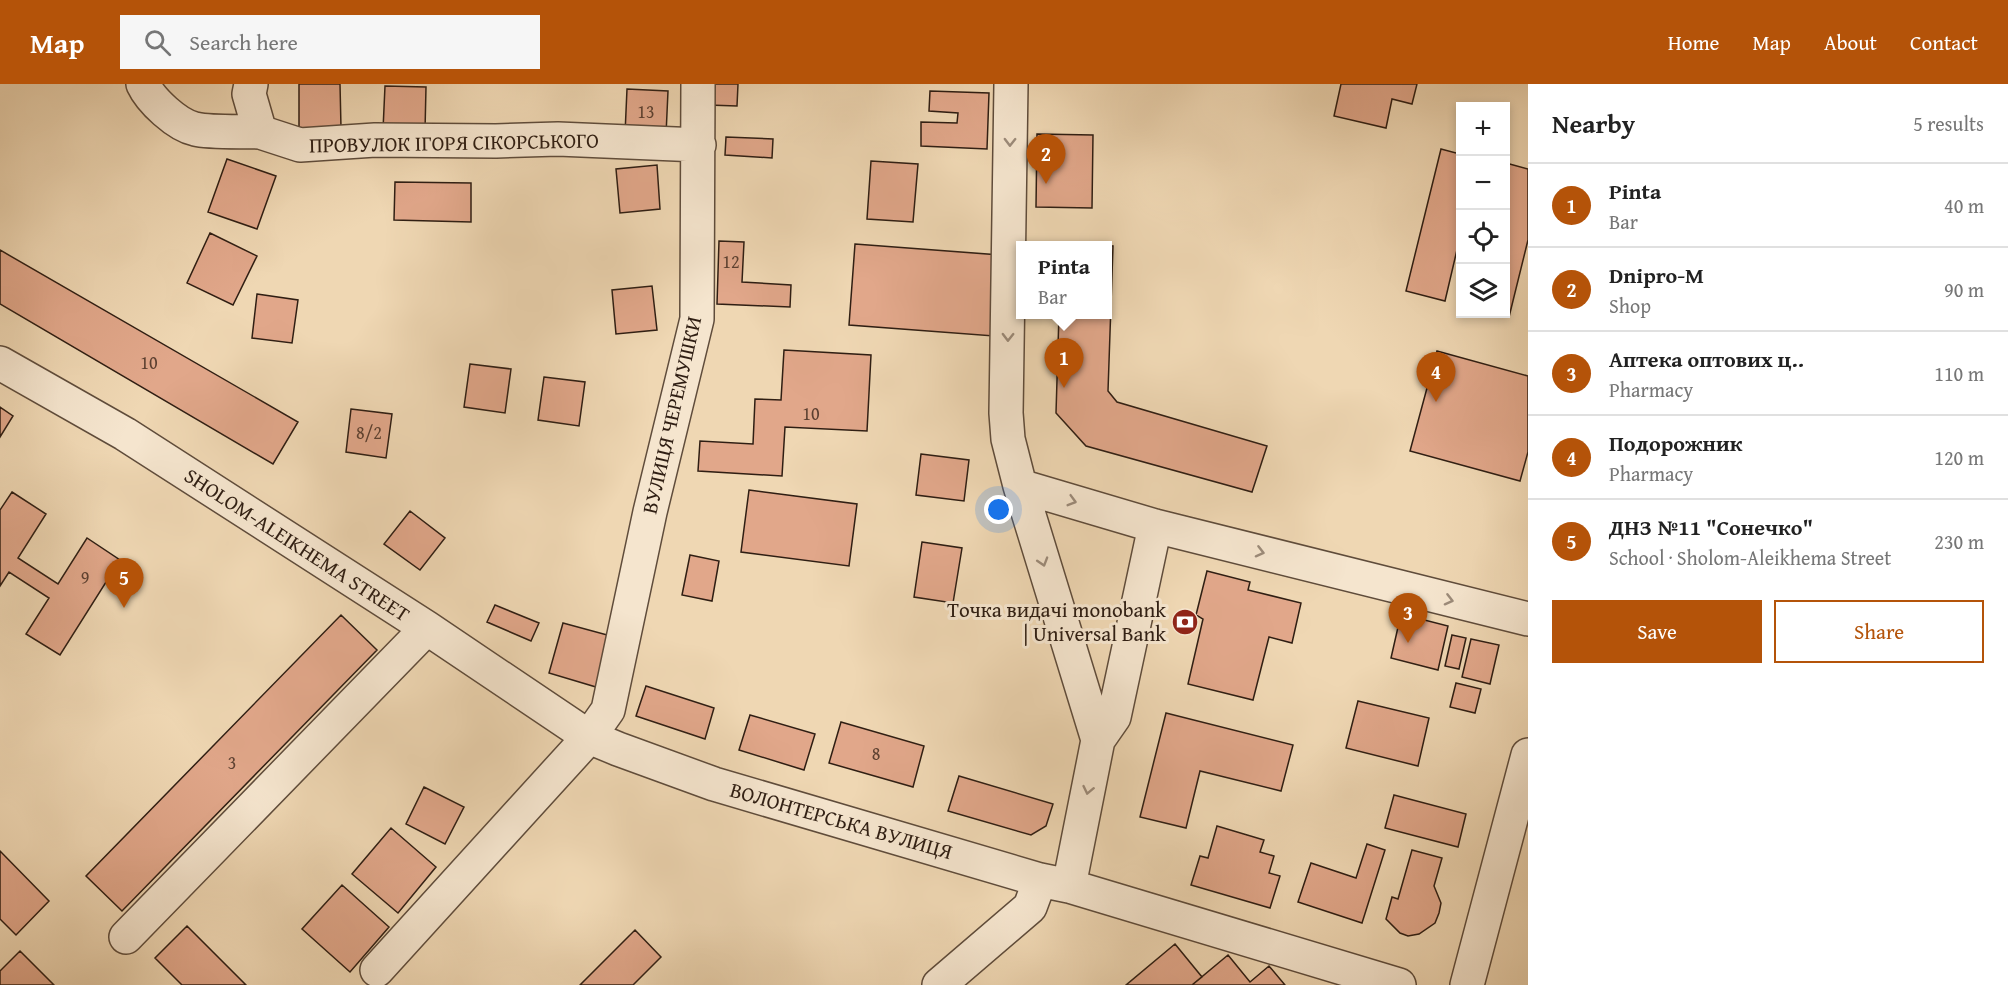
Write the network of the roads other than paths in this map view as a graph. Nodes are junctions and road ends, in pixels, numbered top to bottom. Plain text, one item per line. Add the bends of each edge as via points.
1 (143, 84) edge
2 (252, 84) edge
3 (698, 84) edge
4 (1011, 84) edge
5 (260, 132) junction
6 (699, 145) junction
7 (0, 363) edge
8 (1020, 486) junction
9 (1155, 526) junction
10 (1528, 619) edge
11 (427, 628) junction
12 (589, 737) junction
13 (1098, 740) junction
14 (1528, 755) edge
15 (1054, 883) junction
16 (126, 937) dead end
17 (377, 970) dead end
18 (939, 985) edge
19 (1399, 985) edge
20 (1467, 985) edge

1 - 5 street, ПРОВУЛОК ІГОРЯ СІКОРСЬКОГО via 165,112 194,129
2 - 5 street via 249,94
3 - 6 street, ВУЛИЦЯ ЧЕРЕМУШКИ
4 -> 8 street via 1006,413
5 - 6 street, ПРОВУЛОК ІГОРЯ СІКОРСЬКОГО via 300,145 375,140 558,139
6 - 12 street, ВУЛИЦЯ ЧЕРЕМУШКИ via 698,319 650,512 608,710
7 - 11 street, SHOLOM-ALEIKHEMA STREET via 125,435
8 -> 9 street
8 -> 13 street
9 -> 10 street
9 - 13 street via 1114,717
11 - 12 street, SHOLOM-ALEIKHEMA STREET
11 - 16 street
12 - 15 street, ВОЛОНТЕРСЬКА ВУЛИЦЯ via 714,784
12 - 17 street
13 -> 15 street
14 - 20 street
15 - 18 street
15 - 19 street, ВОЛОНТЕРСЬКА ВУЛИЦЯ

